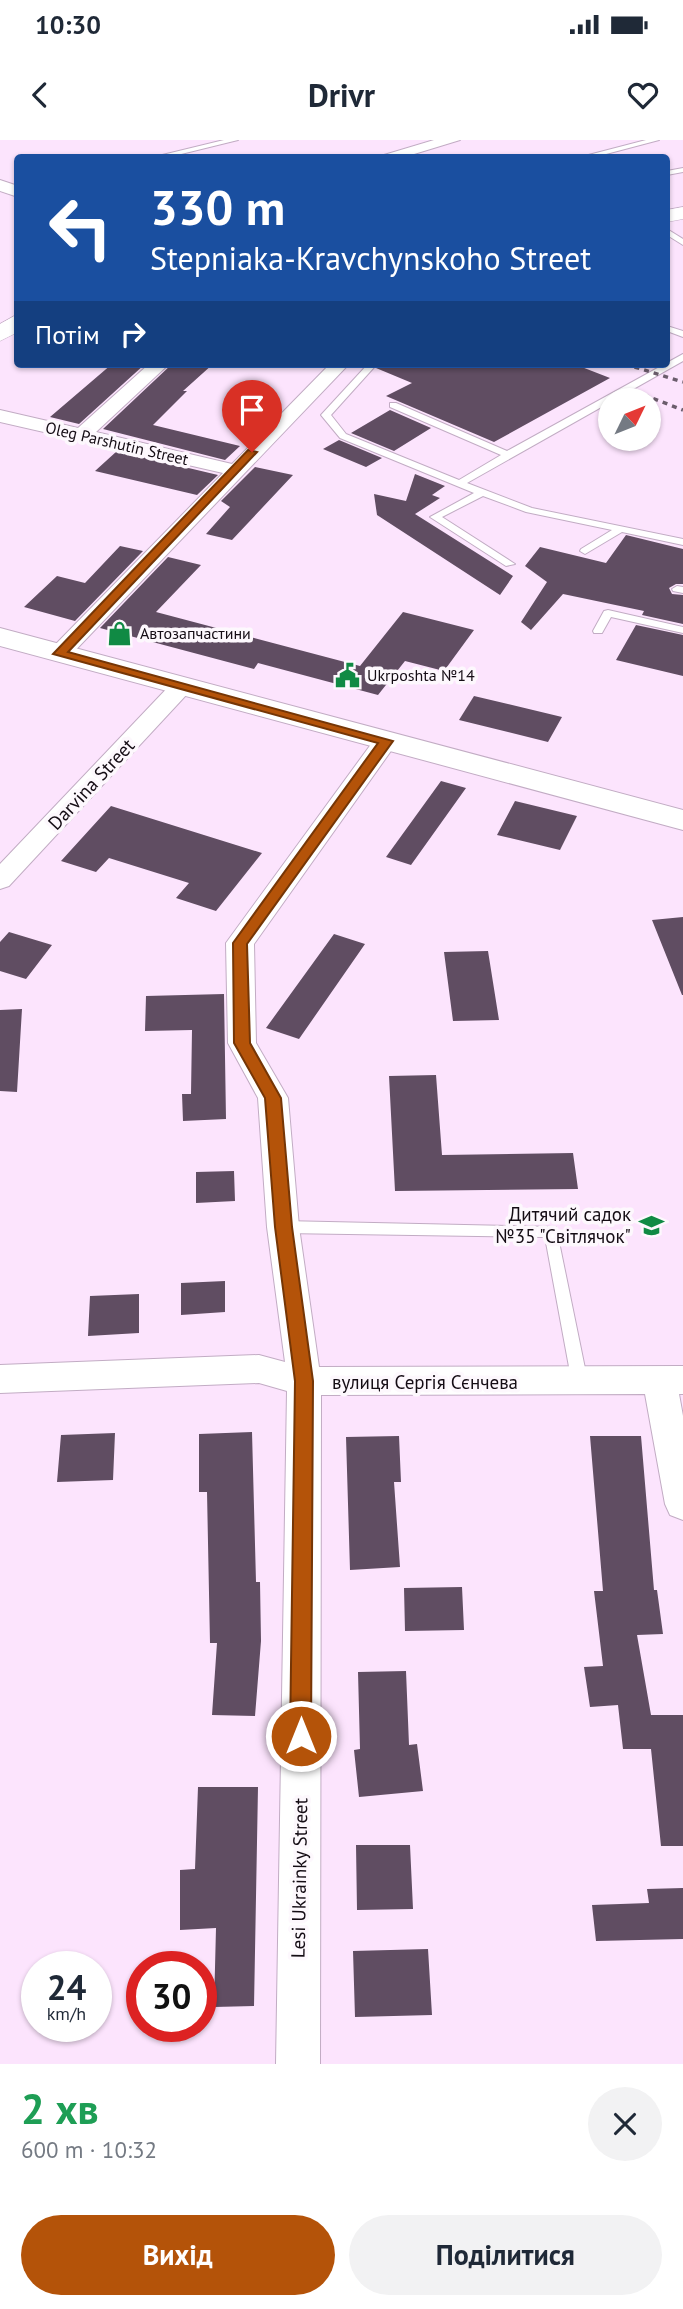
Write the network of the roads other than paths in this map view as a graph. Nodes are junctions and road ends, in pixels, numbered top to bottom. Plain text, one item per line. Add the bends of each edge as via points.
1 (234, 140) edge
2 (655, 140) edge
3 (444, 141) edge
4 (610, 149) junction
5 (171, 154) edge
6 (397, 154) edge
7 (593, 154) edge
8 (618, 154) edge
9 (156, 368) edge
10 (336, 368) edge
11 (369, 368) edge
12 (665, 368) edge
13 (393, 405) dead end
14 (0, 416) edge
15 (83, 434) junction
16 (506, 454) junction
17 (234, 470) junction
18 (460, 484) junction
19 (483, 492) junction
20 (622, 528) junction
21 (683, 542) edge
22 (585, 551) dead end
23 (510, 564) dead end
24 (683, 630) edge
25 (598, 631) dead end
26 (0, 637) edge
27 (59, 654) junction
28 (181, 687) junction
29 (386, 741) junction
30 (683, 820) edge
31 (0, 880) edge
32 (283, 1227) junction
33 (0, 1379) edge
34 (304, 1381) junction
35 (671, 1381) edge
36 (580, 1382) junction
37 (683, 1504) edge
38 (298, 2064) edge

1 - 5 lane
2 - 4 lane
3 - 6 street
4 - 7 lane
4 - 8 lane
9 - 15 street
10 - 17 street
11 - 18 lane via 326,415 343,436
12 - 16 lane
13 - 16 lane
14 - 15 street, Oleg Parshutin Street
15 - 17 street, Oleg Parshutin Street
16 - 18 lane
17 - 27 street
18 - 19 lane
19 - 20 lane via 529,510
19 - 23 lane via 435,517
20 - 21 lane
20 - 22 lane
24 - 25 lane via 608,614
26 - 27 main road
27 - 28 main road
28 - 29 main road
28 - 31 street, Darvina Street
29 - 30 main road
29 - 32 street, Lesi Ukrainky Street via 240,943 242,1043 273,1098
32 - 34 street, Lesi Ukrainky Street
32 - 36 lane via 551,1231
33 - 34 street, вулиця Сергія Сєнчева via 259,1369
34 - 36 street, вулиця Сергія Сєнчева
34 - 38 street, Lesi Ukrainky Street
35 - 36 street, вулиця Сергія Сєнчева
35 - 37 street

